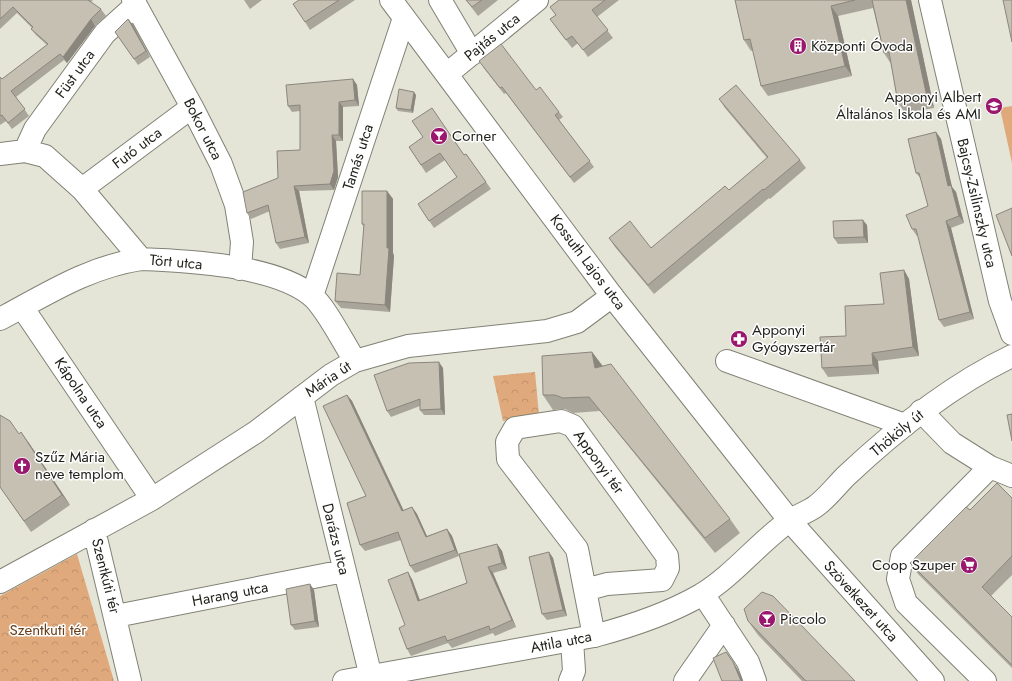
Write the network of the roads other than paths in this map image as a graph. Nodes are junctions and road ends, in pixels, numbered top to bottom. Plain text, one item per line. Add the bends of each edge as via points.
1 (391, 0) edge
2 (440, 0) edge
3 (537, 0) edge
4 (930, 0) edge
5 (135, 2) edge
6 (404, 18) junction
7 (472, 54) junction
8 (447, 74) junction
9 (192, 107) junction
10 (25, 151) junction
11 (0, 154) edge
12 (82, 190) junction
13 (141, 259) junction
14 (240, 269) junction
15 (312, 296) junction
16 (612, 296) junction
17 (22, 307) junction
18 (0, 319) edge
19 (1012, 334) edge
20 (1012, 356) edge
21 (355, 361) junction
22 (727, 361) dead end
23 (302, 396) junction
24 (921, 411) junction
25 (905, 425) junction
26 (990, 468) junction
27 (1012, 476) edge
28 (152, 499) junction
29 (790, 521) junction
30 (94, 530) junction
31 (757, 550) joint
32 (344, 571) junction
33 (0, 582) edge
34 (585, 590) junction
35 (703, 594) junction
36 (116, 616) junction
37 (724, 625) junction
38 (594, 636) junction
39 (572, 640) junction
40 (371, 679) edge
41 (130, 681) edge
42 (344, 681) edge
43 (570, 681) edge
44 (685, 681) edge
45 (755, 681) edge
46 (933, 681) edge
47 (985, 681) edge

1 - 6 street, Kossuth Lajos utca
2 - 7 street
3 - 7 street, Pajtás utca
4 - 19 street, Bajcsy-Zsilinszky utca via 1000,300
5 - 9 street, Bokor utca
5 - 10 street, Füst utca via 105,33 35,129
6 - 8 street, Kossuth Lajos utca
6 - 15 street, Tamás utca
7 - 8 street, Pajtás utca
8 - 16 street, Kossuth Lajos utca
9 - 12 street, Futó utca
9 - 14 street, Bokor utca via 221,164 236,205 242,242
10 - 11 street, Tört utca
10 - 12 street, Tört utca via 45,156
12 - 13 street, Tört utca
13 - 14 street, Tört utca via 178,260
13 - 17 street via 117,263 87,273
14 - 15 street, Tört utca via 286,280
15 - 21 street, Tört utca
16 - 21 street, Mária út via 577,322 547,331 408,346
16 - 29 street, Kossuth Lajos utca
17 - 18 street
17 - 28 street, Kápolna utca
20 - 24 street, Thököly út via 992,365
21 - 23 street, Mária út via 330,375
22 - 25 street
23 - 28 street, Mária út via 256,432
23 - 32 street, Darázs utca
24 - 25 street, Thököly út
24 - 26 street via 952,443
25 - 29 street, Thököly út via 816,506
26 - 27 street
26 - 47 street via 902,556 898,579 906,603
28 - 30 street, Mária út
29 - 31 street, Thököly út
29 - 46 street, Szövetkezet utca
30 - 33 street, Szentkúti tér
30 - 36 street, Szentkúti tér
31 - 35 street, Attila utca
32 - 36 street, Harang utca
32 - 40 street, Darázs utca
34 - 34 street, Apponyi tér via 576,549 508,459 507,442 515,428 561,421 573,426 667,556 668,568 662,580 607,584
34 - 38 street, Apponyi tér
35 - 37 street
35 - 38 street, Attila utca via 635,625
36 - 41 street, Szentkúti tér
37 - 44 street
37 - 45 street via 748,662
38 - 39 street, Attila utca
39 - 40 street, Attila utca
39 - 43 street via 574,671
40 - 42 street, Attila utca

